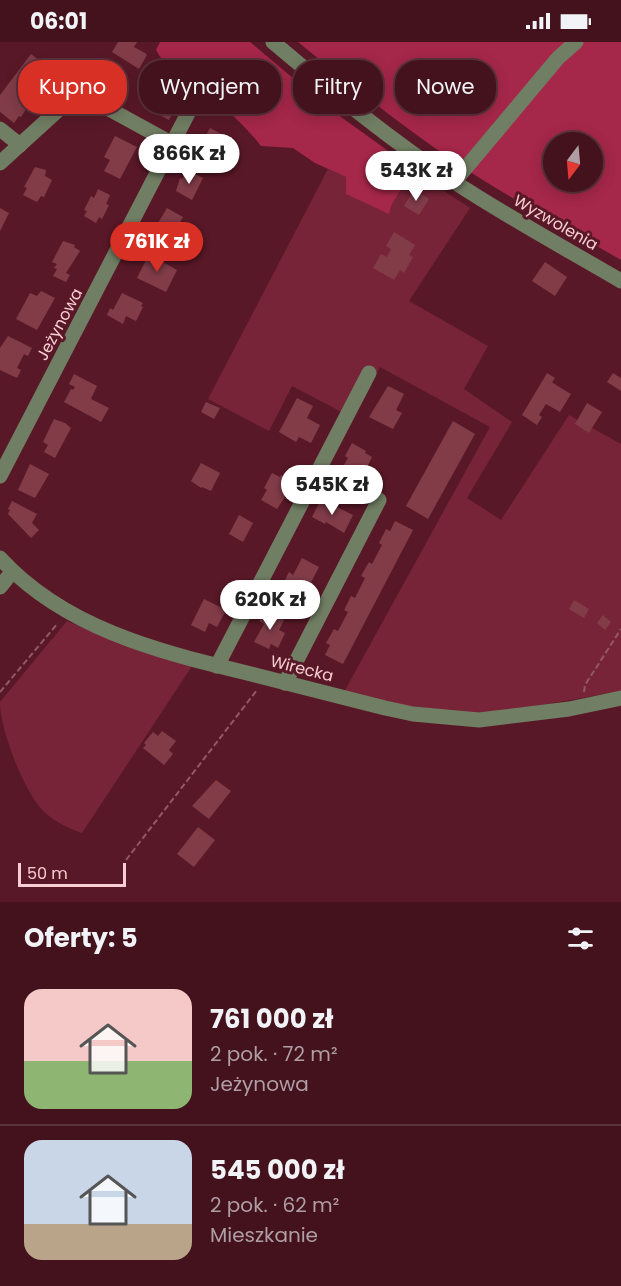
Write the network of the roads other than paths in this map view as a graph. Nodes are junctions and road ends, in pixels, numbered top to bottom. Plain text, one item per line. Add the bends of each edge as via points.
1 (273, 42) edge
2 (576, 42) edge
3 (188, 114) edge
4 (0, 129) edge
5 (173, 144) junction
6 (20, 145) junction
7 (0, 163) edge
8 (454, 182) junction
9 (621, 281) edge
10 (369, 373) dead end
11 (0, 476) edge
12 (380, 500) dead end
13 (0, 558) edge
14 (12, 572) junction
15 (0, 587) edge
16 (217, 666) junction
17 (285, 683) junction
18 (621, 698) edge

1 - 8 street, Wyzwolenia via 391,138
2 - 8 street via 558,58
3 - 5 street, Jeżynowa
4 - 6 street
5 - 6 street via 78,93
5 - 11 street, Jeżynowa
6 - 7 street
8 - 9 street, Wyzwolenia
10 - 16 street
12 - 17 street
13 - 14 street, Wirecka
14 - 15 street
14 - 16 street, Wirecka via 67,612 143,645
16 - 17 street, Wirecka
17 - 18 street, Wirecka via 385,708 479,720

